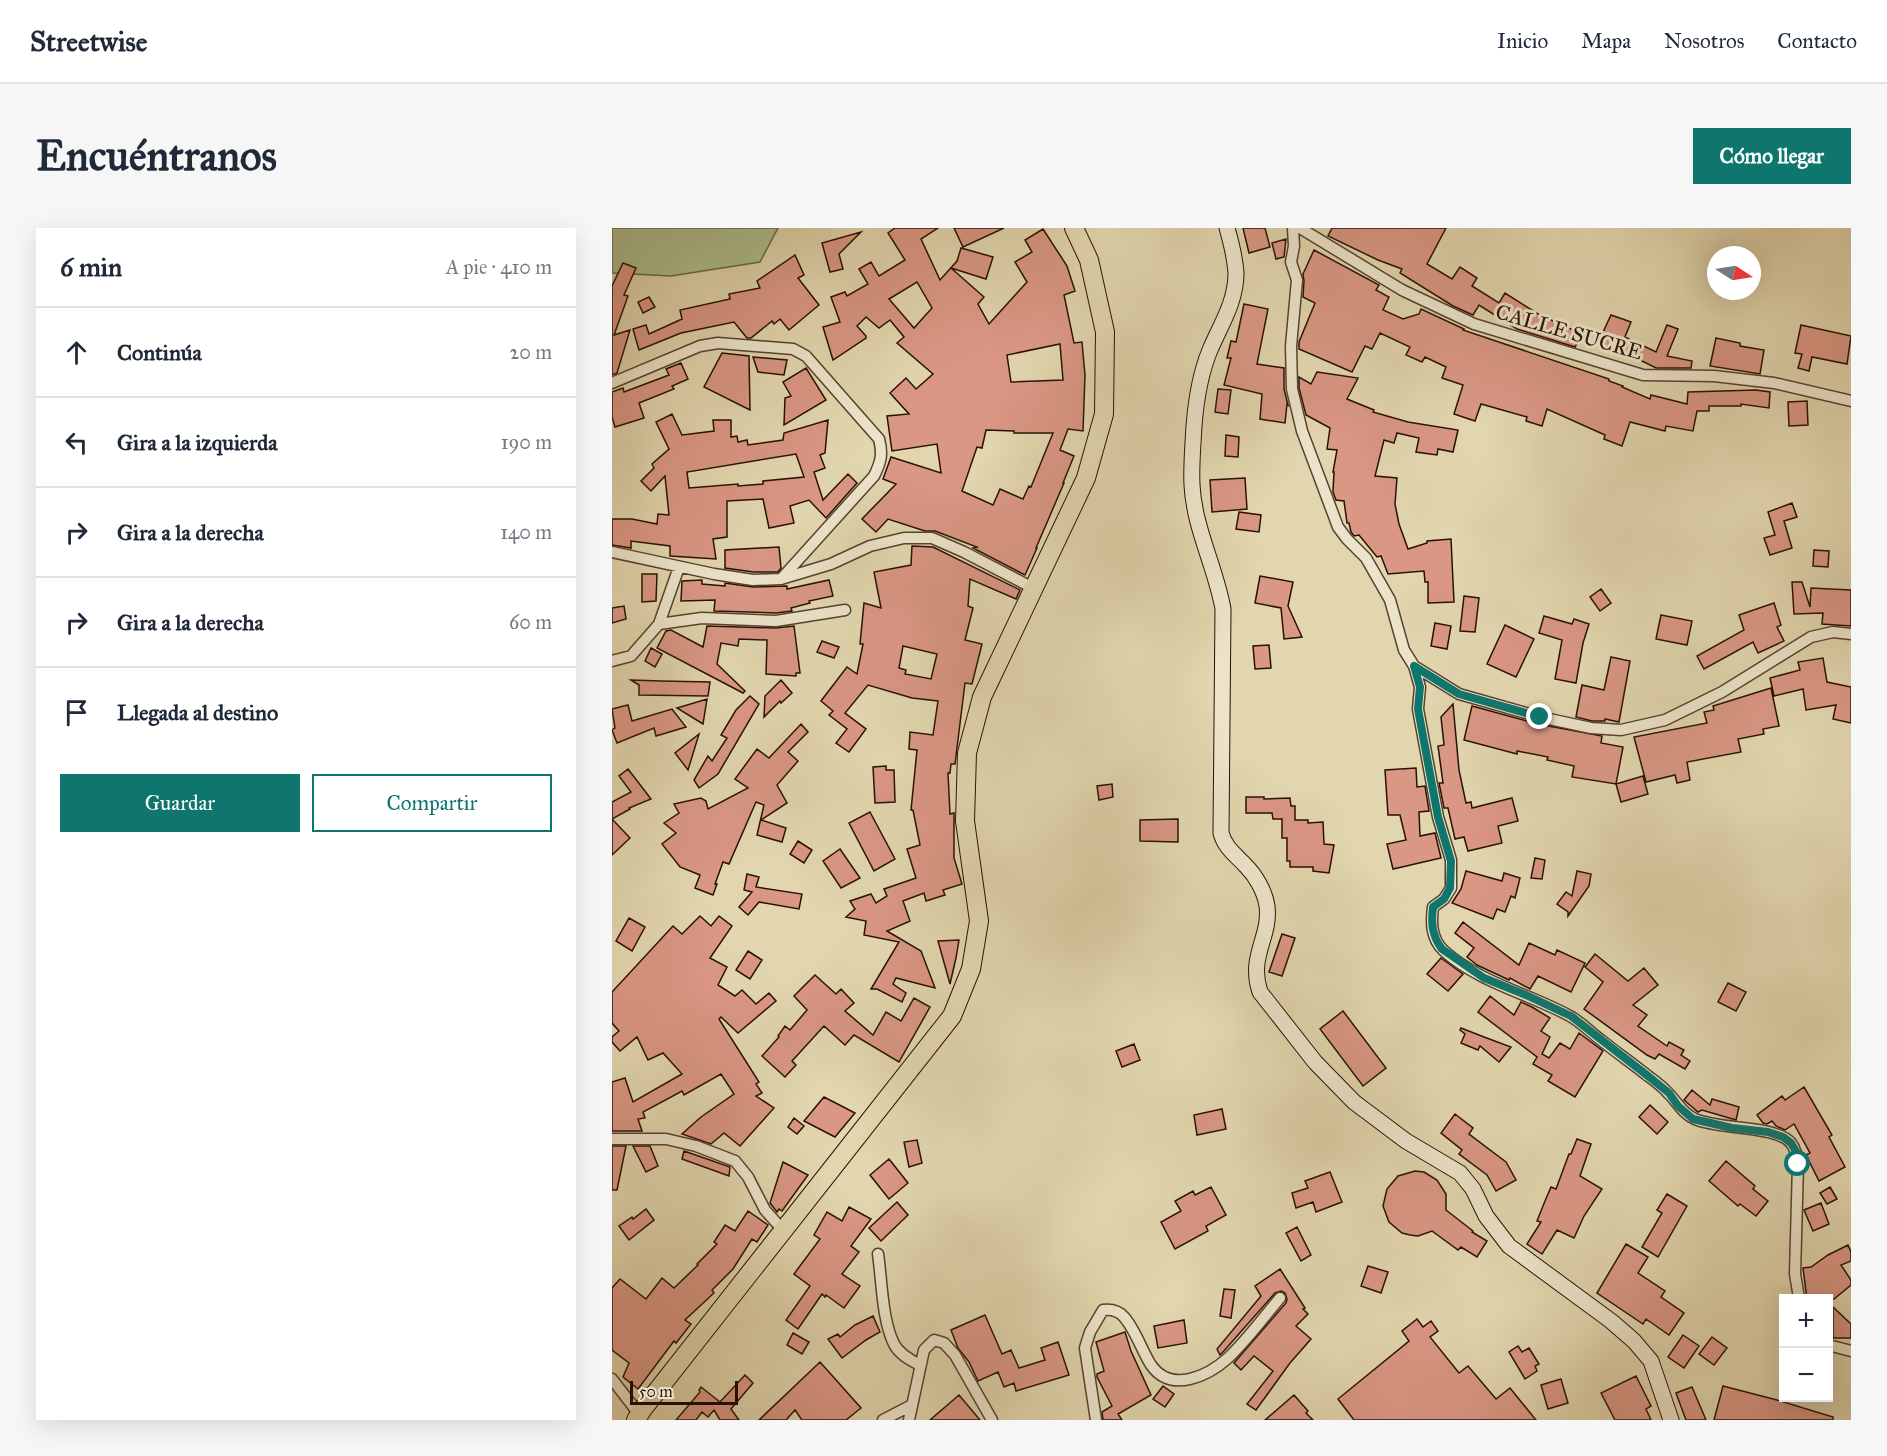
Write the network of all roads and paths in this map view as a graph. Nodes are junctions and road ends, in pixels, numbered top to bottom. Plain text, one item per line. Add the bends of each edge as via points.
1 (1074, 228) edge
2 (1227, 228) edge
3 (1293, 228) edge
4 (1300, 228) edge
5 (612, 384) edge
6 (1851, 401) edge
7 (612, 552) edge
8 (679, 567) junction
9 (781, 579) junction
10 (1033, 588) junction
11 (845, 610) dead end
12 (659, 624) junction
13 (1851, 634) edge
14 (612, 661) edge
15 (1414, 666) junction
16 (612, 1139) edge
17 (783, 1230) junction
18 (878, 1254) dead end
19 (1798, 1294) edge
20 (1280, 1298) dead end
21 (1833, 1346) edge
22 (1851, 1351) edge
23 (920, 1365) junction
24 (612, 1379) edge
25 (912, 1405) junction
26 (637, 1417) edge
27 (884, 1420) edge
28 (909, 1420) edge
29 (992, 1420) edge
30 (1096, 1420) edge
31 (1671, 1420) edge

1 - 10 main road via 1089,260 1105,332 1104,414 1086,478
2 - 31 street via 1236,273 1231,305 1201,378 1194,425 1192,486 1223,609 1221,833 1223,842 1256,880 1267,908 1256,965 1260,992 1315,1062 1354,1102 1406,1141 1460,1173 1509,1246 1634,1341 1654,1367
3 - 15 street via 1291,262 1297,280 1290,346 1292,389 1302,430 1338,527 1366,558 1390,600 1404,650
4 - 6 street, CALLE SUCRE via 1402,290 1485,328 1643,375 1714,376 1774,383
5 - 9 street via 700,346 718,343 792,349 806,356 879,439 881,463 874,476
7 - 8 street
8 - 9 street via 753,580
8 - 12 street
9 - 10 street via 831,564 870,546 904,538 932,538
10 - 17 main road via 982,697 967,753 965,821 979,921 971,969 952,1016
11 - 12 street via 776,621 702,618
12 - 14 street via 631,656
13 - 15 street via 1833,632 1811,637 1722,692 1665,720 1622,730 1540,717 1459,694
15 - 19 street via 1438,817 1451,861 1450,888 1433,907 1433,934 1438,944 1484,978 1571,1016 1655,1081 1693,1119 1768,1132 1791,1143 1798,1164 1795,1274
16 - 17 street via 666,1139 735,1161 765,1210
17 - 26 main road
18 - 23 street via 886,1317 894,1345
20 - 30 street via 1228,1358 1200,1377 1179,1381 1164,1377 1153,1367 1124,1316 1113,1309 1103,1310 1085,1348
21 - 22 street
23 - 25 street
23 - 29 street via 924,1350 934,1340 944,1343 955,1354
24 - 26 street
25 - 27 street
25 - 28 street

